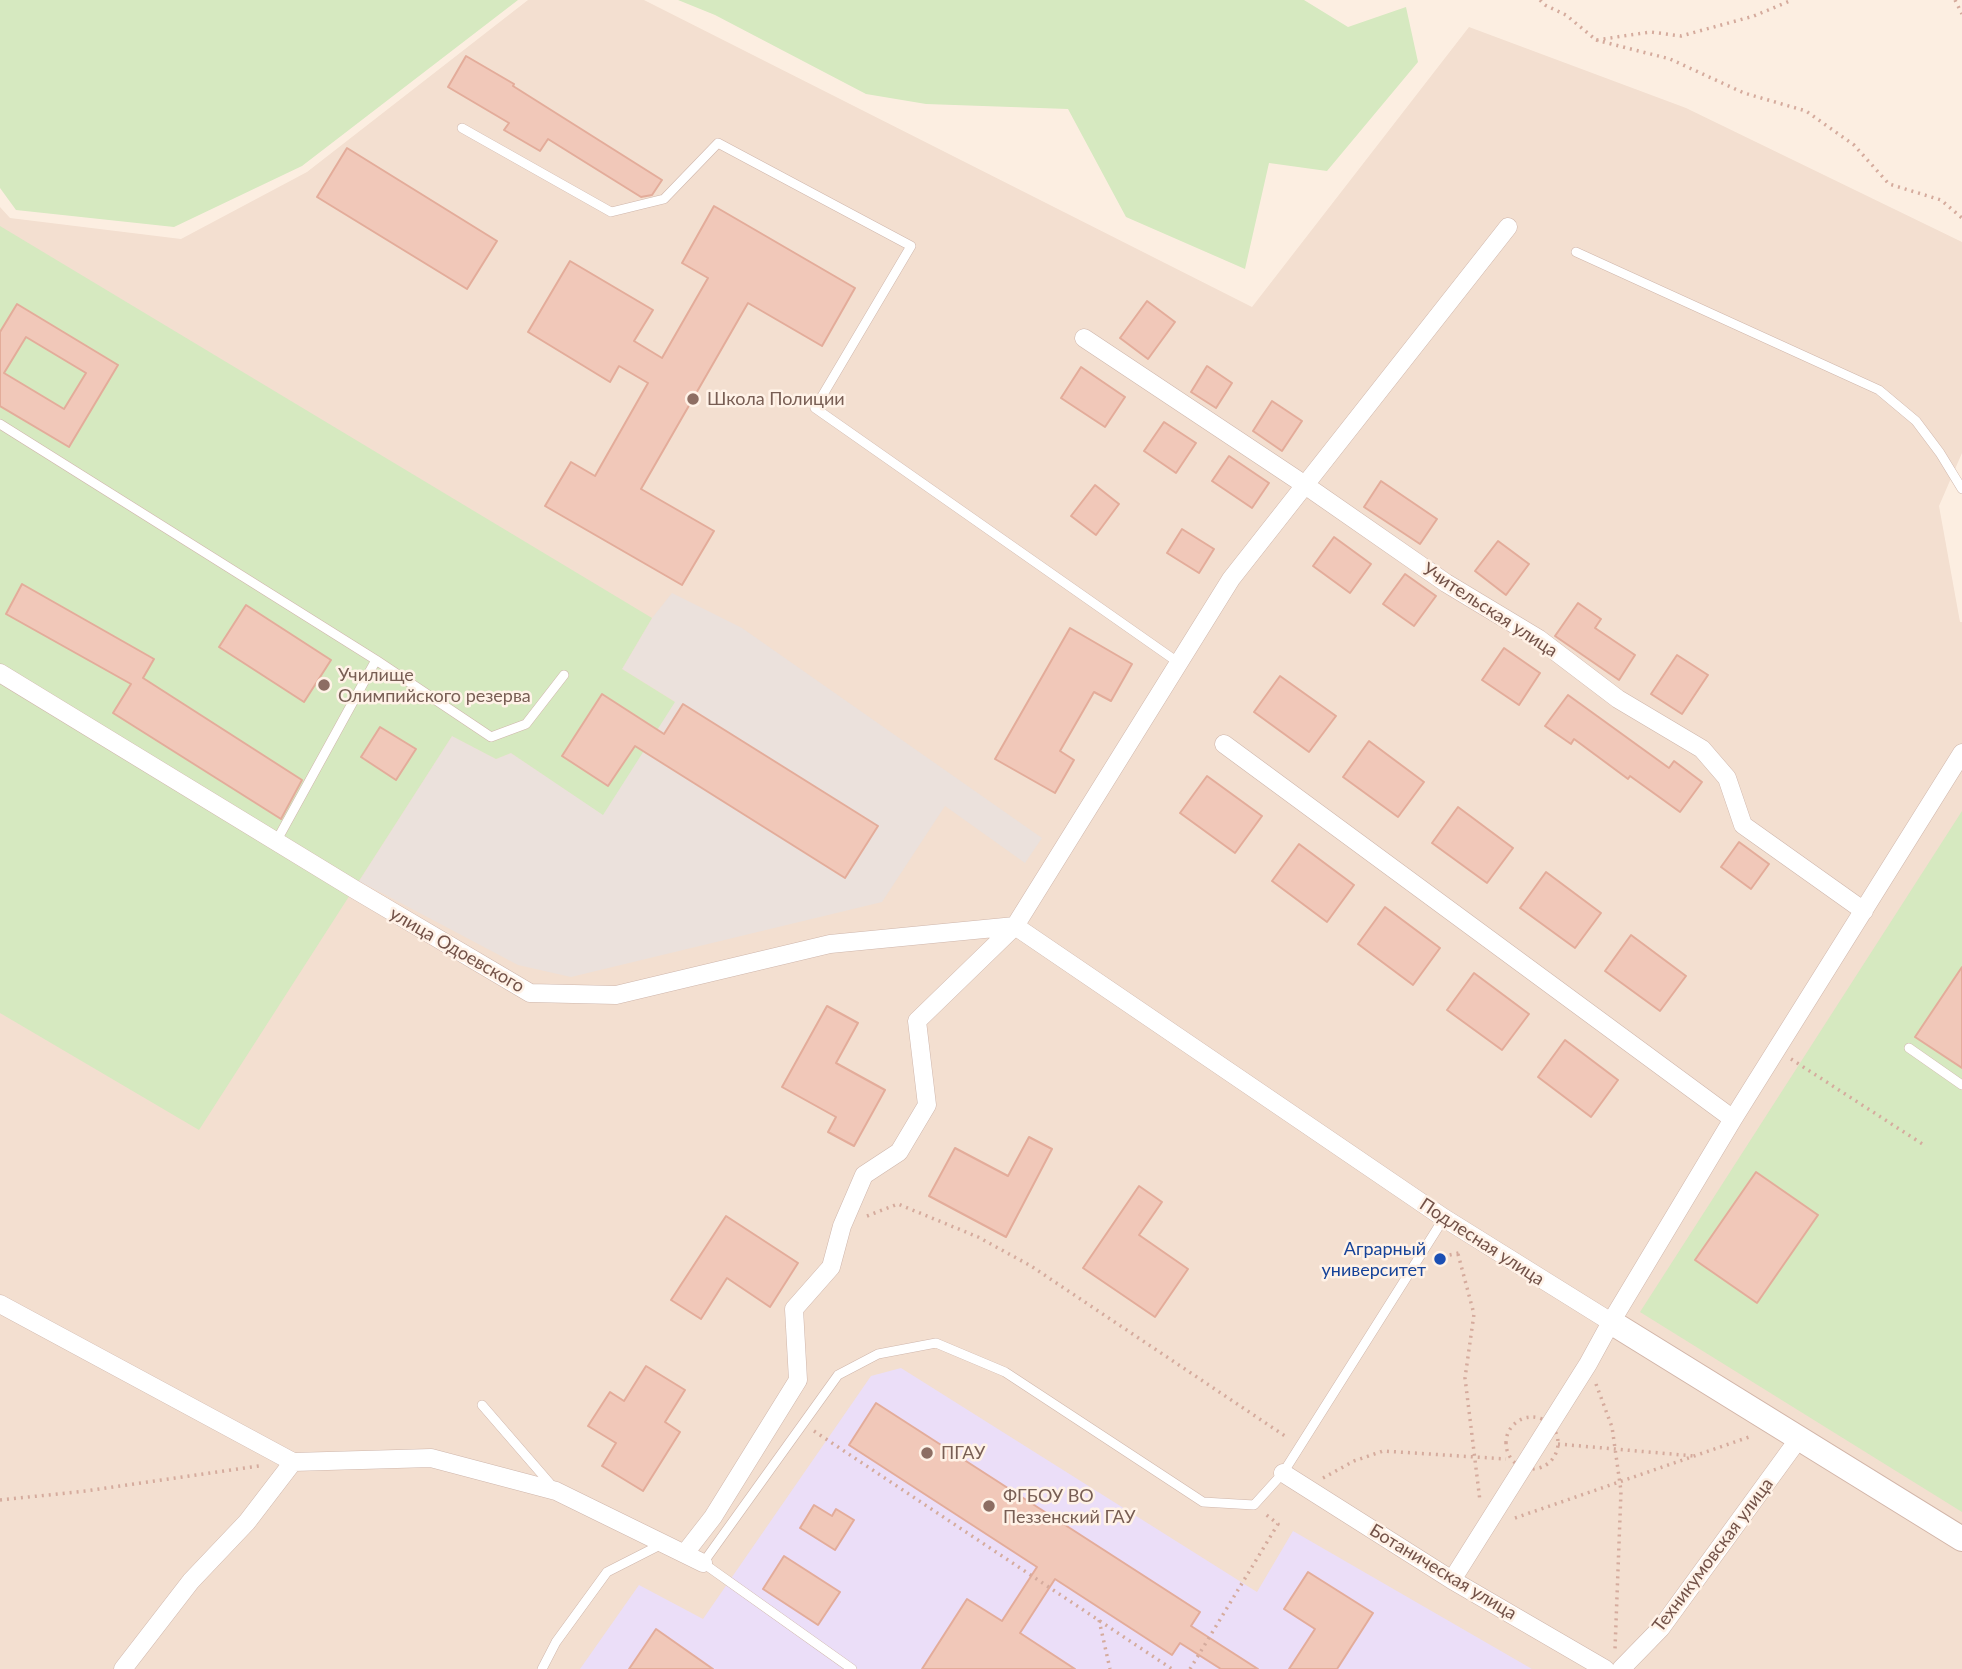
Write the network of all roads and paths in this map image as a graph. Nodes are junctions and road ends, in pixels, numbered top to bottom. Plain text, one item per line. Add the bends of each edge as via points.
1 (1540, 0) edge
2 (1792, 0) edge
3 (1955, 0) edge
4 (1962, 14) edge
5 (1596, 40) junction
6 (462, 128) dead end
7 (1962, 218) edge
8 (1507, 227) dead end
9 (1576, 252) dead end
10 (1084, 338) dead end
11 (0, 424) edge
12 (1305, 485) junction
13 (1962, 489) edge
14 (376, 660) junction
15 (1179, 663) junction
16 (0, 673) edge
17 (564, 675) dead end
18 (1224, 744) dead end
19 (1962, 753) edge
20 (277, 840) junction
21 (1864, 911) junction
22 (1015, 926) junction
23 (1909, 1048) dead end
24 (1777, 1051) junction
25 (1962, 1086) edge
26 (1733, 1119) junction
27 (1924, 1144) dead end
28 (1444, 1218) junction
29 (842, 1226) junction
30 (1458, 1253) dead end
31 (0, 1304) edge
32 (1611, 1322) junction
33 (1588, 1364) junction
34 (482, 1405) dead end
35 (803, 1424) junction
36 (1761, 1433) dead end
37 (1800, 1437) junction
38 (1558, 1444) dead end
39 (1298, 1446) junction
40 (1615, 1449) junction
41 (1696, 1456) junction
42 (1475, 1457) junction
43 (1511, 1459) dead end
44 (293, 1462) junction
45 (1283, 1473) junction
46 (1619, 1482) junction
47 (1307, 1489) junction
48 (556, 1491) junction
49 (0, 1500) edge
50 (1254, 1505) junction
51 (1484, 1529) junction
52 (1962, 1539) edge
53 (664, 1543) junction
54 (685, 1553) junction
55 (704, 1563) junction
56 (1452, 1580) junction
57 (1099, 1619) junction
58 (1614, 1665) edge
59 (122, 1669) edge
60 (542, 1669) edge
61 (852, 1669) edge
62 (1110, 1669) edge
63 (1172, 1669) edge
64 (1190, 1669) edge

1 - 5 path
2 - 5 path via 1681,36 1651,32
3 - 4 path
5 - 7 path via 1670,59 1744,93 1806,111 1854,145 1889,184 1941,200
6 - 15 lane via 611,212 664,199 718,143 911,246 815,408
8 - 12 street
9 - 13 lane via 1880,390 1916,421
10 - 12 street, Учительская улица
11 - 14 lane
12 - 15 street via 1231,579
12 - 21 street, Учительская улица via 1446,583 1539,639 1618,699 1702,750 1727,778 1743,825
14 - 17 lane via 491,737 526,724
14 - 20 lane
15 - 22 street
16 - 20 street, улица Одоевского
18 - 26 street
19 - 21 street
20 - 22 street, улица Одоевского via 530,993 617,995 830,944
21 - 24 street
22 - 28 street, Подлесная улица
22 - 29 street via 917,1021 928,1105 900,1152 864,1175
23 - 25 lane
24 - 26 street
24 - 27 path
26 - 32 street
28 - 32 street, Подлесная улица
28 - 39 lane
29 - 39 path via 898,1204 978,1237 1031,1266
29 - 54 street via 831,1267 794,1309 798,1380 713,1517
30 - 42 path via 1474,1314 1465,1378
31 - 44 street
32 - 33 street
32 - 37 street, Подлесная улица
33 - 40 path via 1612,1427
33 - 51 street
34 - 48 lane
35 - 50 lane via 838,1375 878,1354 936,1343 1005,1372 1203,1502
35 - 55 lane
35 - 57 path
36 - 41 path
37 - 52 street, Подлесная улица
37 - 58 street, Техникумовская улица via 1661,1628
38 - 40 path
39 - 45 lane
40 - 41 path
40 - 46 path
41 - 46 path
42 - 43 path
42 - 47 path via 1383,1451 1330,1473
42 - 51 path
44 - 48 street via 431,1458
44 - 49 path
44 - 59 street
45 - 47 street, Ботаническая улица
45 - 50 lane
46 - 51 path
46 - 58 path
47 - 56 street, Ботаническая улица
48 - 53 street
50 - 64 path via 1278,1524
51 - 56 street
53 - 54 street
53 - 60 lane via 607,1572
54 - 55 street
55 - 61 lane
56 - 58 street, Ботаническая улица
57 - 62 path
57 - 63 path

